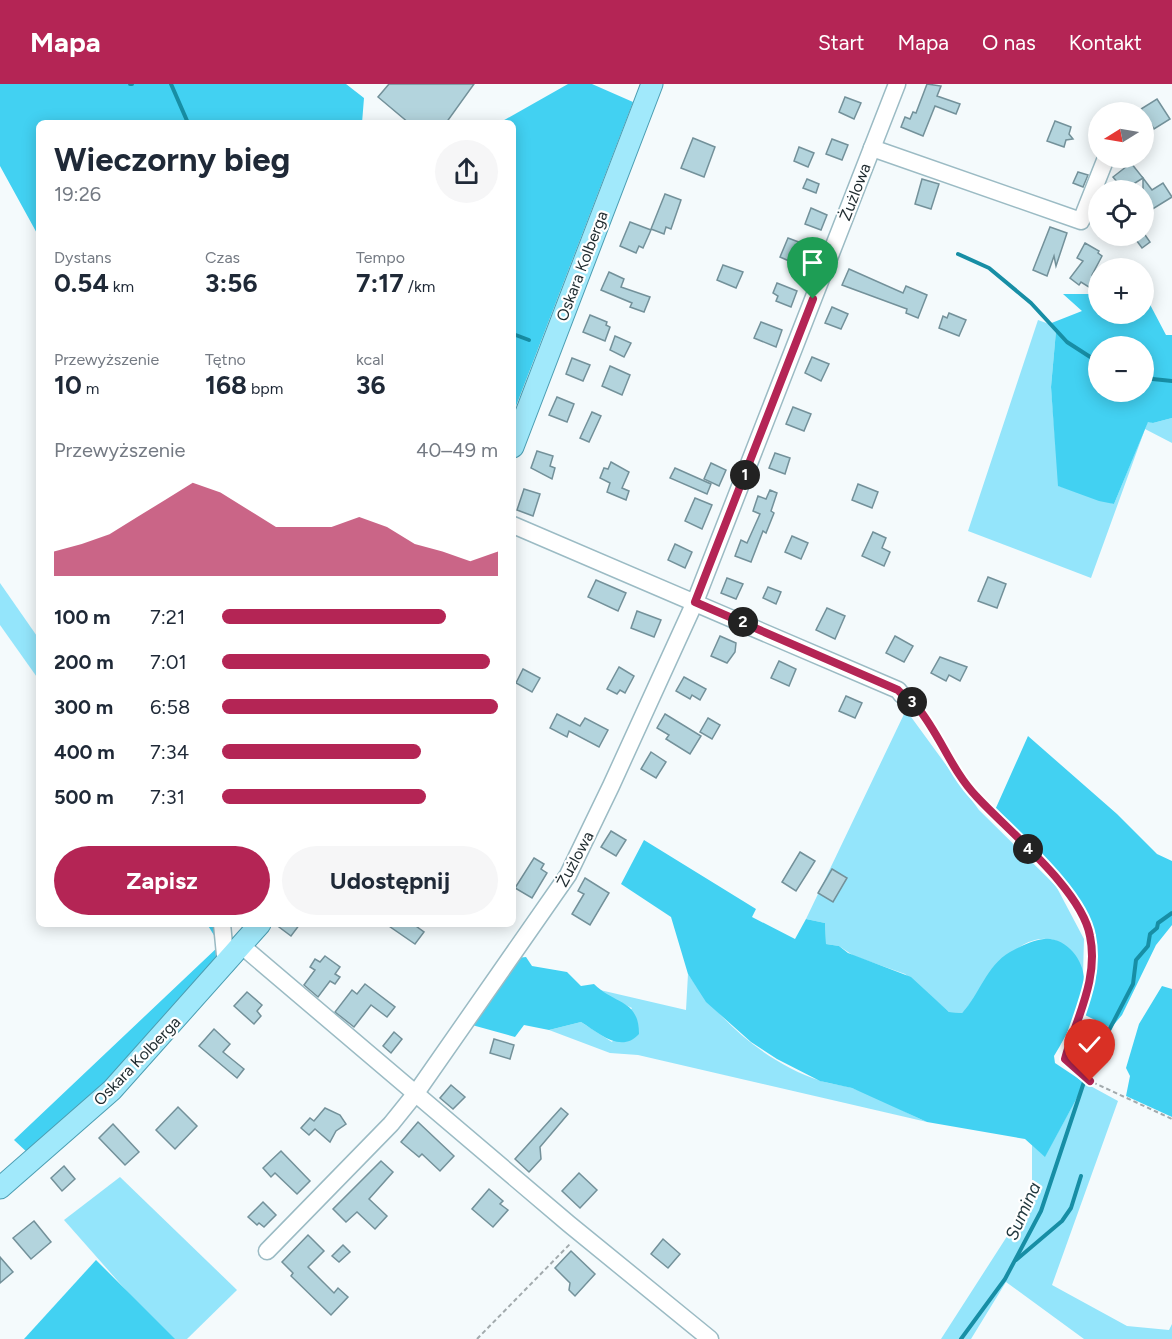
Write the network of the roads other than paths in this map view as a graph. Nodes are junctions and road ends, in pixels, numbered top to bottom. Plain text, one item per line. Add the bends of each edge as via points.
1 (652, 84) edge
2 (897, 84) edge
3 (872, 148) junction
4 (1102, 168) edge
5 (516, 439) edge
6 (516, 526) edge
7 (695, 602) junction
8 (902, 695) road end
9 (222, 927) edge
10 (258, 927) edge
11 (242, 946) junction
12 (226, 964) junction
13 (416, 1094) junction
14 (0, 1188) edge
15 (267, 1251) dead end
16 (710, 1339) edge

1 - 5 main road, Oskara Kolberga
2 - 3 street, Żużlowa
3 - 4 street via 1081,221
3 - 7 street, Żużlowa
6 - 7 street
7 - 8 street
7 - 13 street, Żużlowa via 568,875
9 - 12 street
10 - 11 main road, Oskara Kolberga
11 - 12 main road, Oskara Kolberga
11 - 13 street
12 - 14 main road, Oskara Kolberga via 112,1090
13 - 15 street, Żużlowa
13 - 16 street

